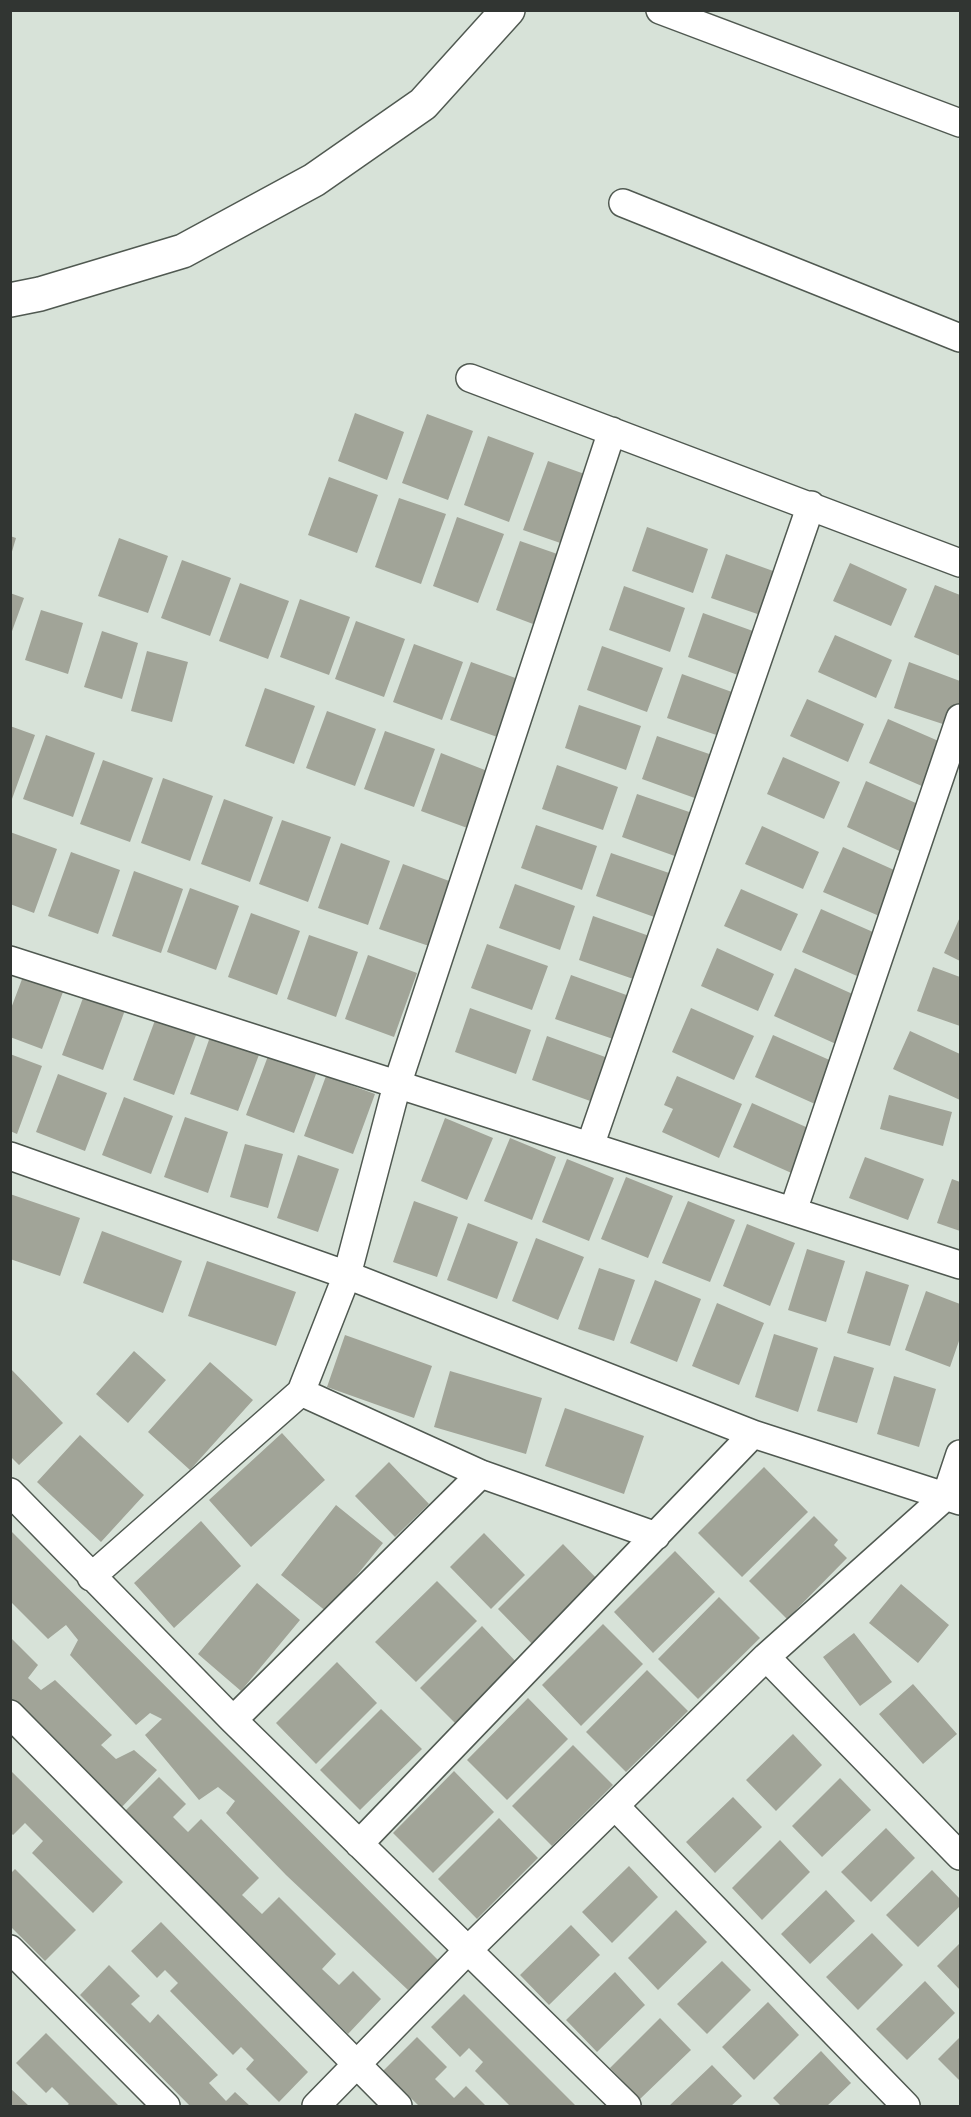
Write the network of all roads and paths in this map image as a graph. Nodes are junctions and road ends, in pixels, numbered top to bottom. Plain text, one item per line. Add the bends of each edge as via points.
1 (508, 10) edge
2 (660, 10) edge
3 (959, 119) edge
4 (623, 203) dead end
5 (10, 300) edge
6 (960, 338) edge
7 (470, 378) dead end
8 (612, 431) junction
9 (811, 505) junction
10 (960, 563) edge
11 (960, 718) edge
12 (10, 960) edge
13 (397, 1085) junction
14 (590, 1146) junction
15 (10, 1156) edge
16 (793, 1211) junction
17 (960, 1265) edge
18 (348, 1275) junction
19 (301, 1392) junction
20 (753, 1434) junction
21 (960, 1454) edge
22 (481, 1474) junction
23 (10, 1492) edge
24 (953, 1499) edge
25 (656, 1536) junction
26 (91, 1576) junction
27 (766, 1657) junction
28 (10, 1714) edge
29 (233, 1720) junction
30 (615, 1806) junction
31 (359, 1844) junction
32 (960, 1856) edge
33 (10, 1949) edge
34 (469, 1949) junction
35 (356, 2065) junction
36 (166, 2106) edge
37 (316, 2106) edge
38 (398, 2106) edge
39 (627, 2106) edge
40 (906, 2106) edge

1 - 5 street via 423,104 314,180 183,251
2 - 3 street
4 - 6 street
7 - 8 street
8 - 9 street
8 - 13 street
9 - 10 street
9 - 14 street
11 - 16 street
12 - 13 street
13 - 14 street
13 - 18 street
14 - 16 street
15 - 18 street
16 - 17 street
18 - 19 street
18 - 20 street
19 - 22 street
19 - 26 street
20 - 24 street
20 - 25 street
21 - 24 street
22 - 25 street
22 - 29 street
23 - 26 street
24 - 27 street
25 - 31 street
26 - 29 street
27 - 30 street
27 - 32 street
28 - 35 street
29 - 31 street
30 - 34 street
30 - 40 street
31 - 34 street
33 - 36 street
34 - 35 street
34 - 39 street
35 - 37 street
35 - 38 street

